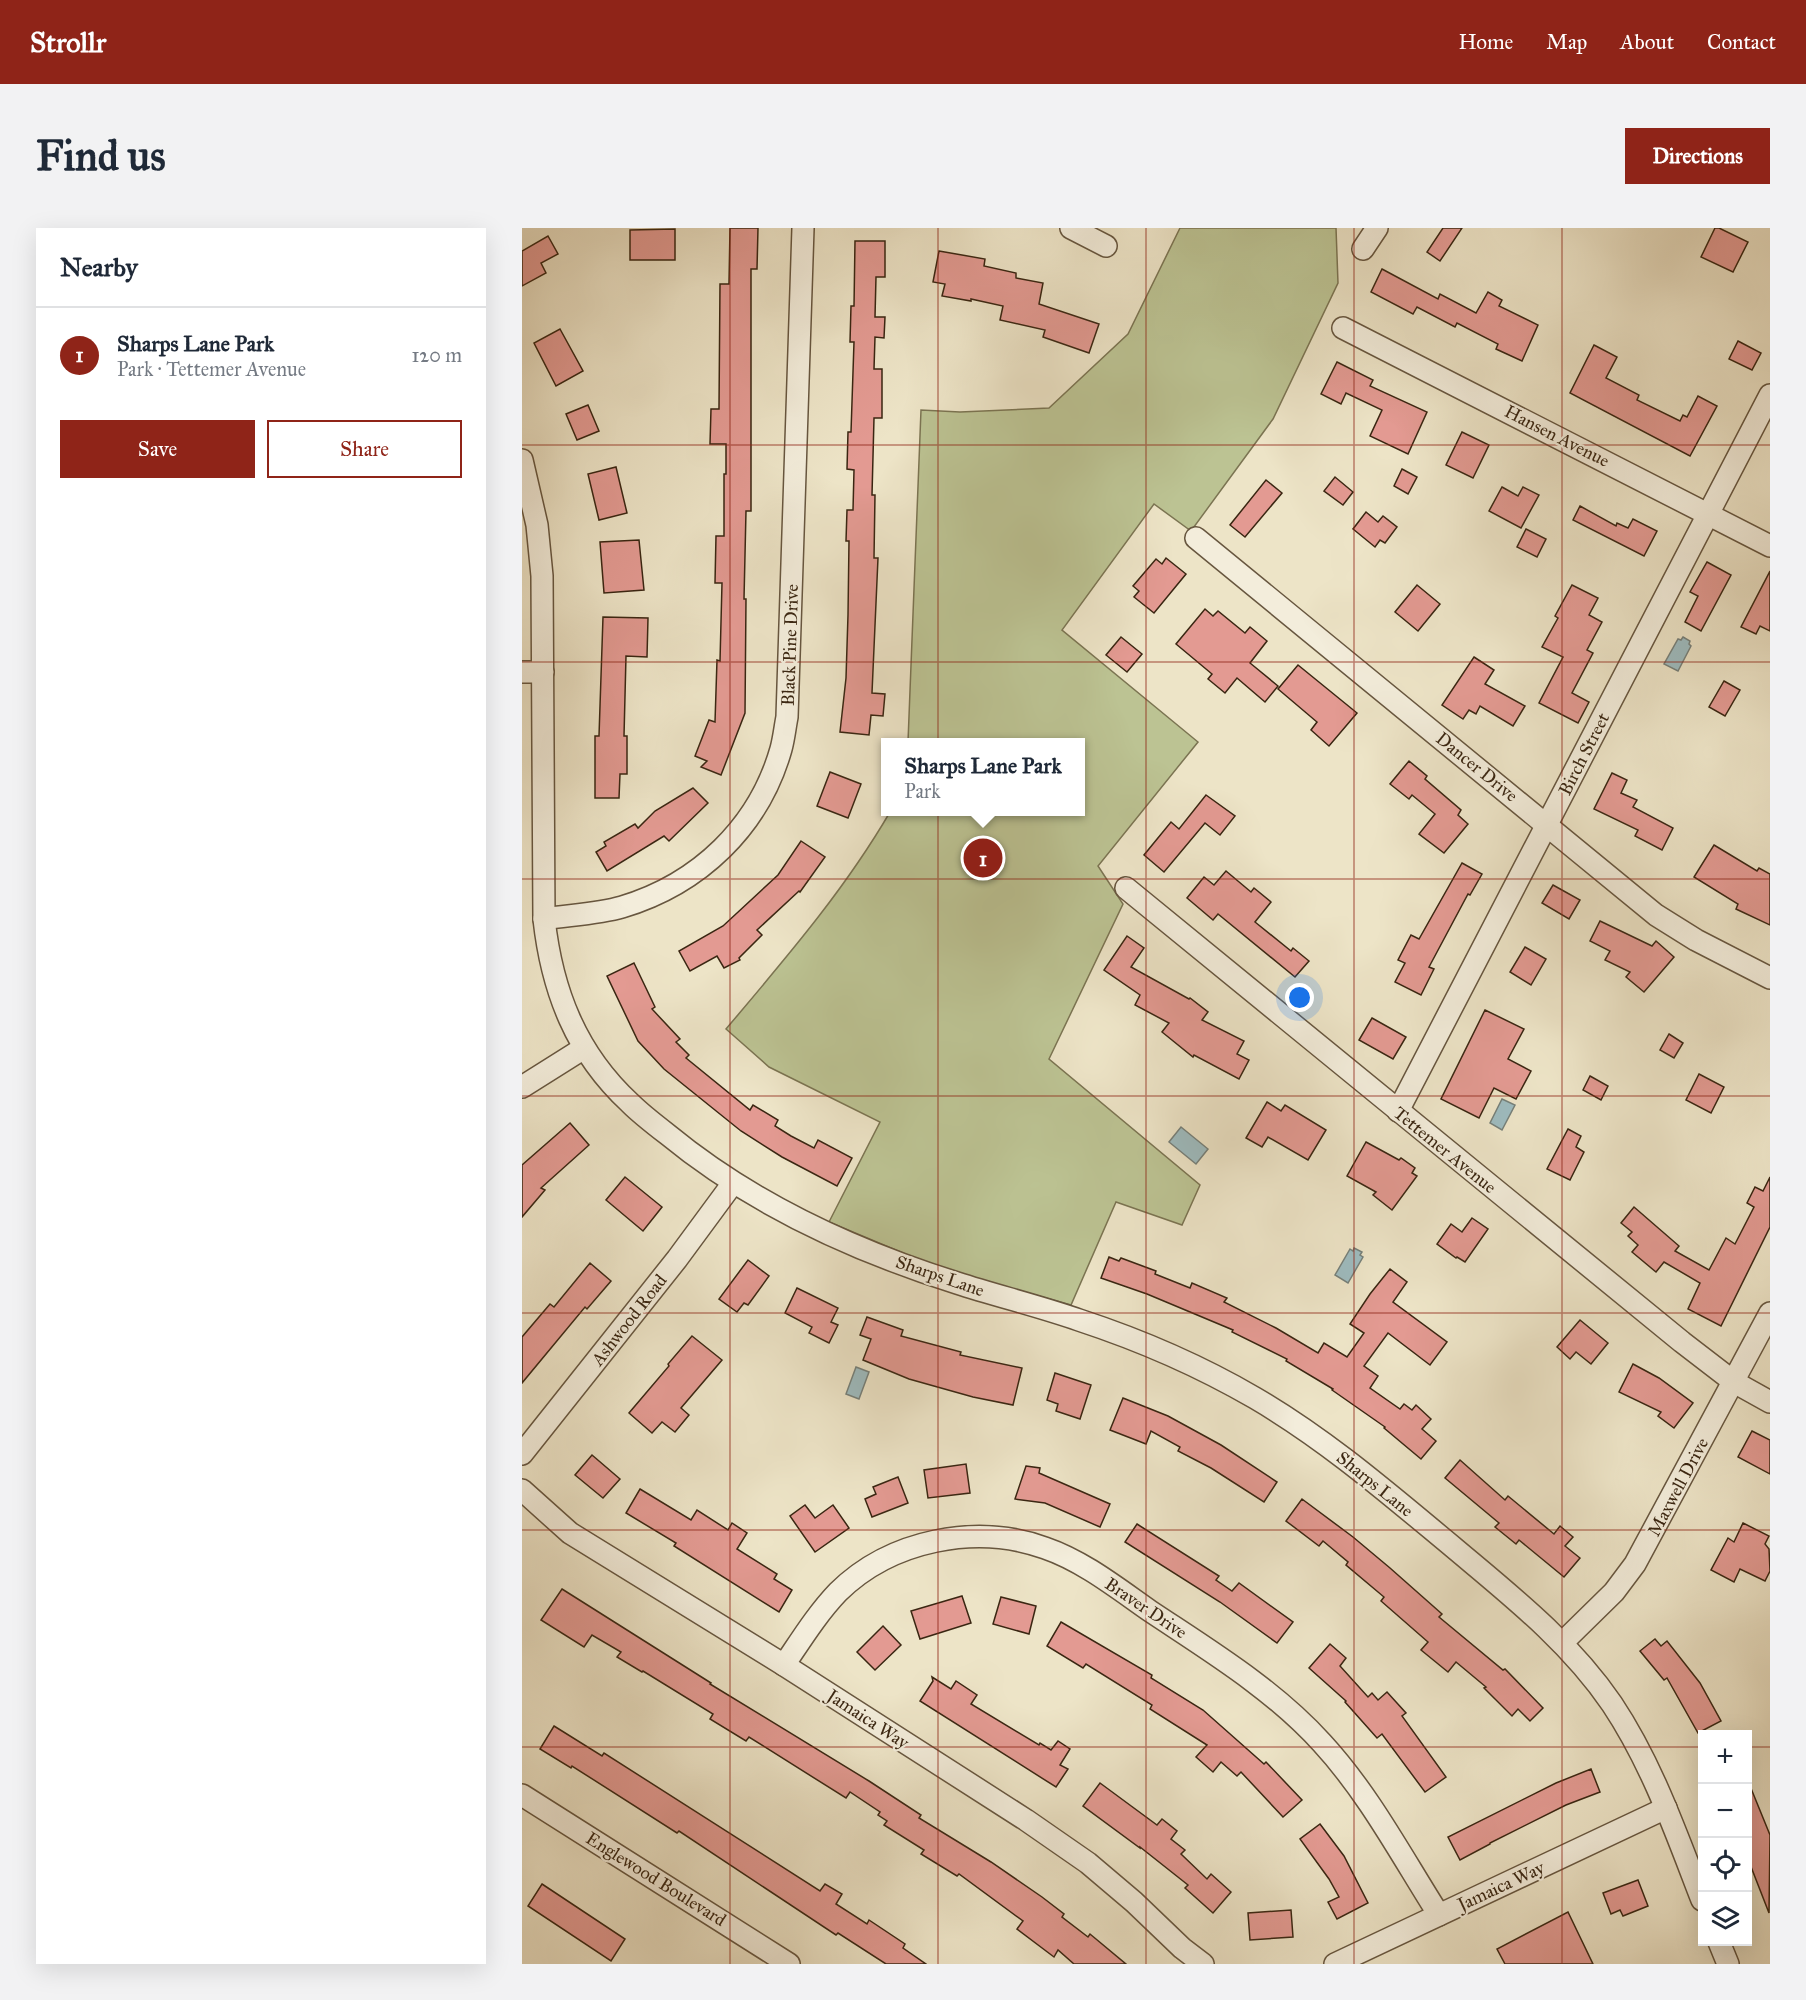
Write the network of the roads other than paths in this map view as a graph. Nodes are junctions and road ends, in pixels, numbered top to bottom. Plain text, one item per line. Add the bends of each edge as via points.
1 (803, 228) edge
2 (1071, 228) edge
3 (1377, 228) edge
4 (1106, 246) dead end
5 (1364, 249) dead end
6 (1343, 328) dead end
7 (1770, 395) edge
8 (522, 460) edge
9 (1708, 513) junction
10 (1196, 538) dead end
11 (1770, 546) edge
12 (532, 672) edge
13 (1548, 824) junction
14 (1126, 888) dead end
15 (544, 919) junction
16 (1770, 978) edge
17 (584, 1048) junction
18 (522, 1087) edge
19 (1398, 1112) junction
20 (733, 1184) junction
21 (1770, 1313) edge
22 (1734, 1382) junction
23 (1770, 1402) edge
24 (522, 1454) edge
25 (522, 1490) edge
26 (1562, 1642) junction
27 (784, 1665) junction
28 (522, 1795) edge
29 (1666, 1808) junction
30 (1699, 1892) edge
31 (1439, 1915) junction
32 (1721, 1946) edge
33 (789, 1964) edge
34 (1203, 1964) edge
35 (1335, 1964) edge
36 (1728, 1964) edge

1 - 15 street, Black Pine Drive via 788,717 770,781 734,837 684,880 619,908
2 - 4 street
3 - 5 street
6 - 9 street, Hansen Avenue
7 - 9 street, Birch Street
8 - 12 street, Sharps Lane via 538,535 542,576
9 - 11 street, Hansen Avenue
9 - 13 street, Birch Street
10 - 13 street, Dancer Drive
12 - 15 street, Sharps Lane
13 - 16 street, Dancer Drive via 1656,915
13 - 19 street, Birch Street
14 - 19 street, Tettemer Avenue
15 - 17 street, Sharps Lane via 554,977
17 - 18 street
17 - 20 street, Sharps Lane via 631,1104
19 - 22 street, Tettemer Avenue
20 - 24 street, Ashwood Road
20 - 26 street, Sharps Lane via 795,1219 885,1258 1138,1341 1254,1398 1360,1470
21 - 22 street, Maxwell Drive
22 - 23 street, Tettemer Avenue
22 - 26 street, Maxwell Drive via 1635,1564 1614,1592
25 - 27 street, Jamaica Way via 570,1533
26 - 29 street, Sharps Lane via 1612,1705 1639,1750
27 - 31 street, Braver Drive via 839,1592 891,1556 952,1538 1018,1540 1045,1548 1090,1570 1251,1678 1292,1712 1356,1784
27 - 34 street, Jamaica Way via 1088,1863
28 - 33 street, Englewood Boulevard
29 - 30 street, Sharps Lane
29 - 31 street, Jamaica Way
31 - 35 street, Jamaica Way
32 - 36 street

